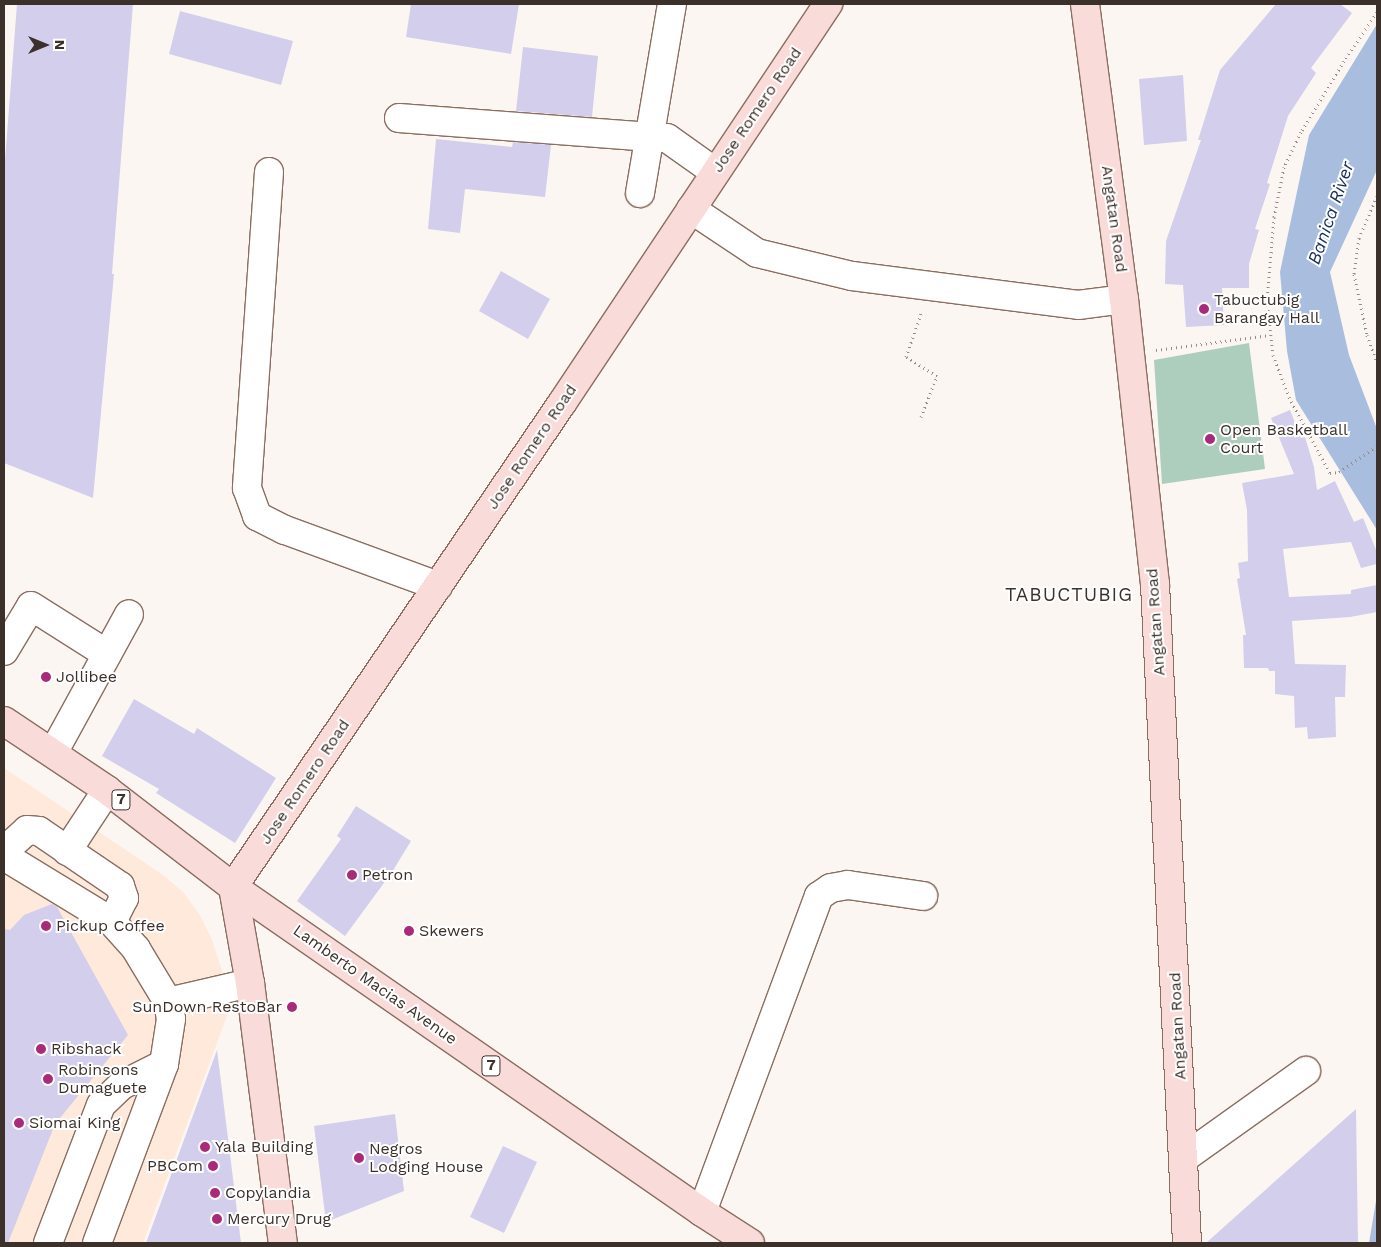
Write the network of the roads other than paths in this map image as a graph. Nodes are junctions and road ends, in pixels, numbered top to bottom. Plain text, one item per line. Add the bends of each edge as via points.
1 (672, 4) edge
2 (828, 4) edge
3 (1085, 4) edge
4 (399, 118) dead end
5 (651, 135) junction
6 (268, 172) dead end
7 (716, 172) junction
8 (640, 193) dead end
9 (691, 209) junction
10 (1124, 299) junction
11 (438, 586) junction
12 (129, 614) dead end
13 (4, 651) edge
14 (106, 654) junction
15 (4, 721) edge
16 (52, 753) junction
17 (108, 790) junction
18 (4, 851) edge
19 (68, 851) junction
20 (4, 856) edge
21 (233, 887) junction
22 (923, 896) dead end
23 (112, 922) junction
24 (250, 983) junction
25 (168, 1002) junction
26 (164, 1064) junction
27 (1306, 1071) dead end
28 (1184, 1158) junction
29 (702, 1212) junction
30 (48, 1243) edge
31 (97, 1243) edge
32 (283, 1243) edge
33 (750, 1243) edge
34 (1187, 1243) edge

1 - 5 street
2 - 7 main road, Jose Romero Road
3 - 10 main road, Angatan Road
4 - 5 street
5 - 7 street via 667,138
5 - 8 street
6 - 11 street via 248,488 257,516 285,530
7 - 9 main road, Jose Romero Road
9 - 10 street via 757,253 852,276 1078,305
9 - 11 main road, Jose Romero Road
10 - 28 main road, Angatan Road via 1155,584
11 - 21 main road, Jose Romero Road
12 - 14 street
13 - 14 street via 32,606
14 - 16 street
15 - 16 main road, Lamberto Macias Avenue / 7
16 - 17 main road, Lamberto Macias Avenue / 7
17 - 19 street
17 - 21 main road, Lamberto Macias Avenue / 7
18 - 19 street via 27,830 38,831
19 - 23 street via 120,886 124,898
20 - 23 street
21 - 24 main road
21 - 29 main road, Lamberto Macias Avenue / 7
22 - 29 street via 848,885 831,888 819,896
23 - 25 street via 136,949
24 - 25 street
24 - 32 main road
25 - 26 street via 171,1019
26 - 30 street via 122,1085 101,1105
26 - 31 street
27 - 28 street
28 - 34 main road, Angatan Road
29 - 33 main road, Lamberto Macias Avenue / 7

